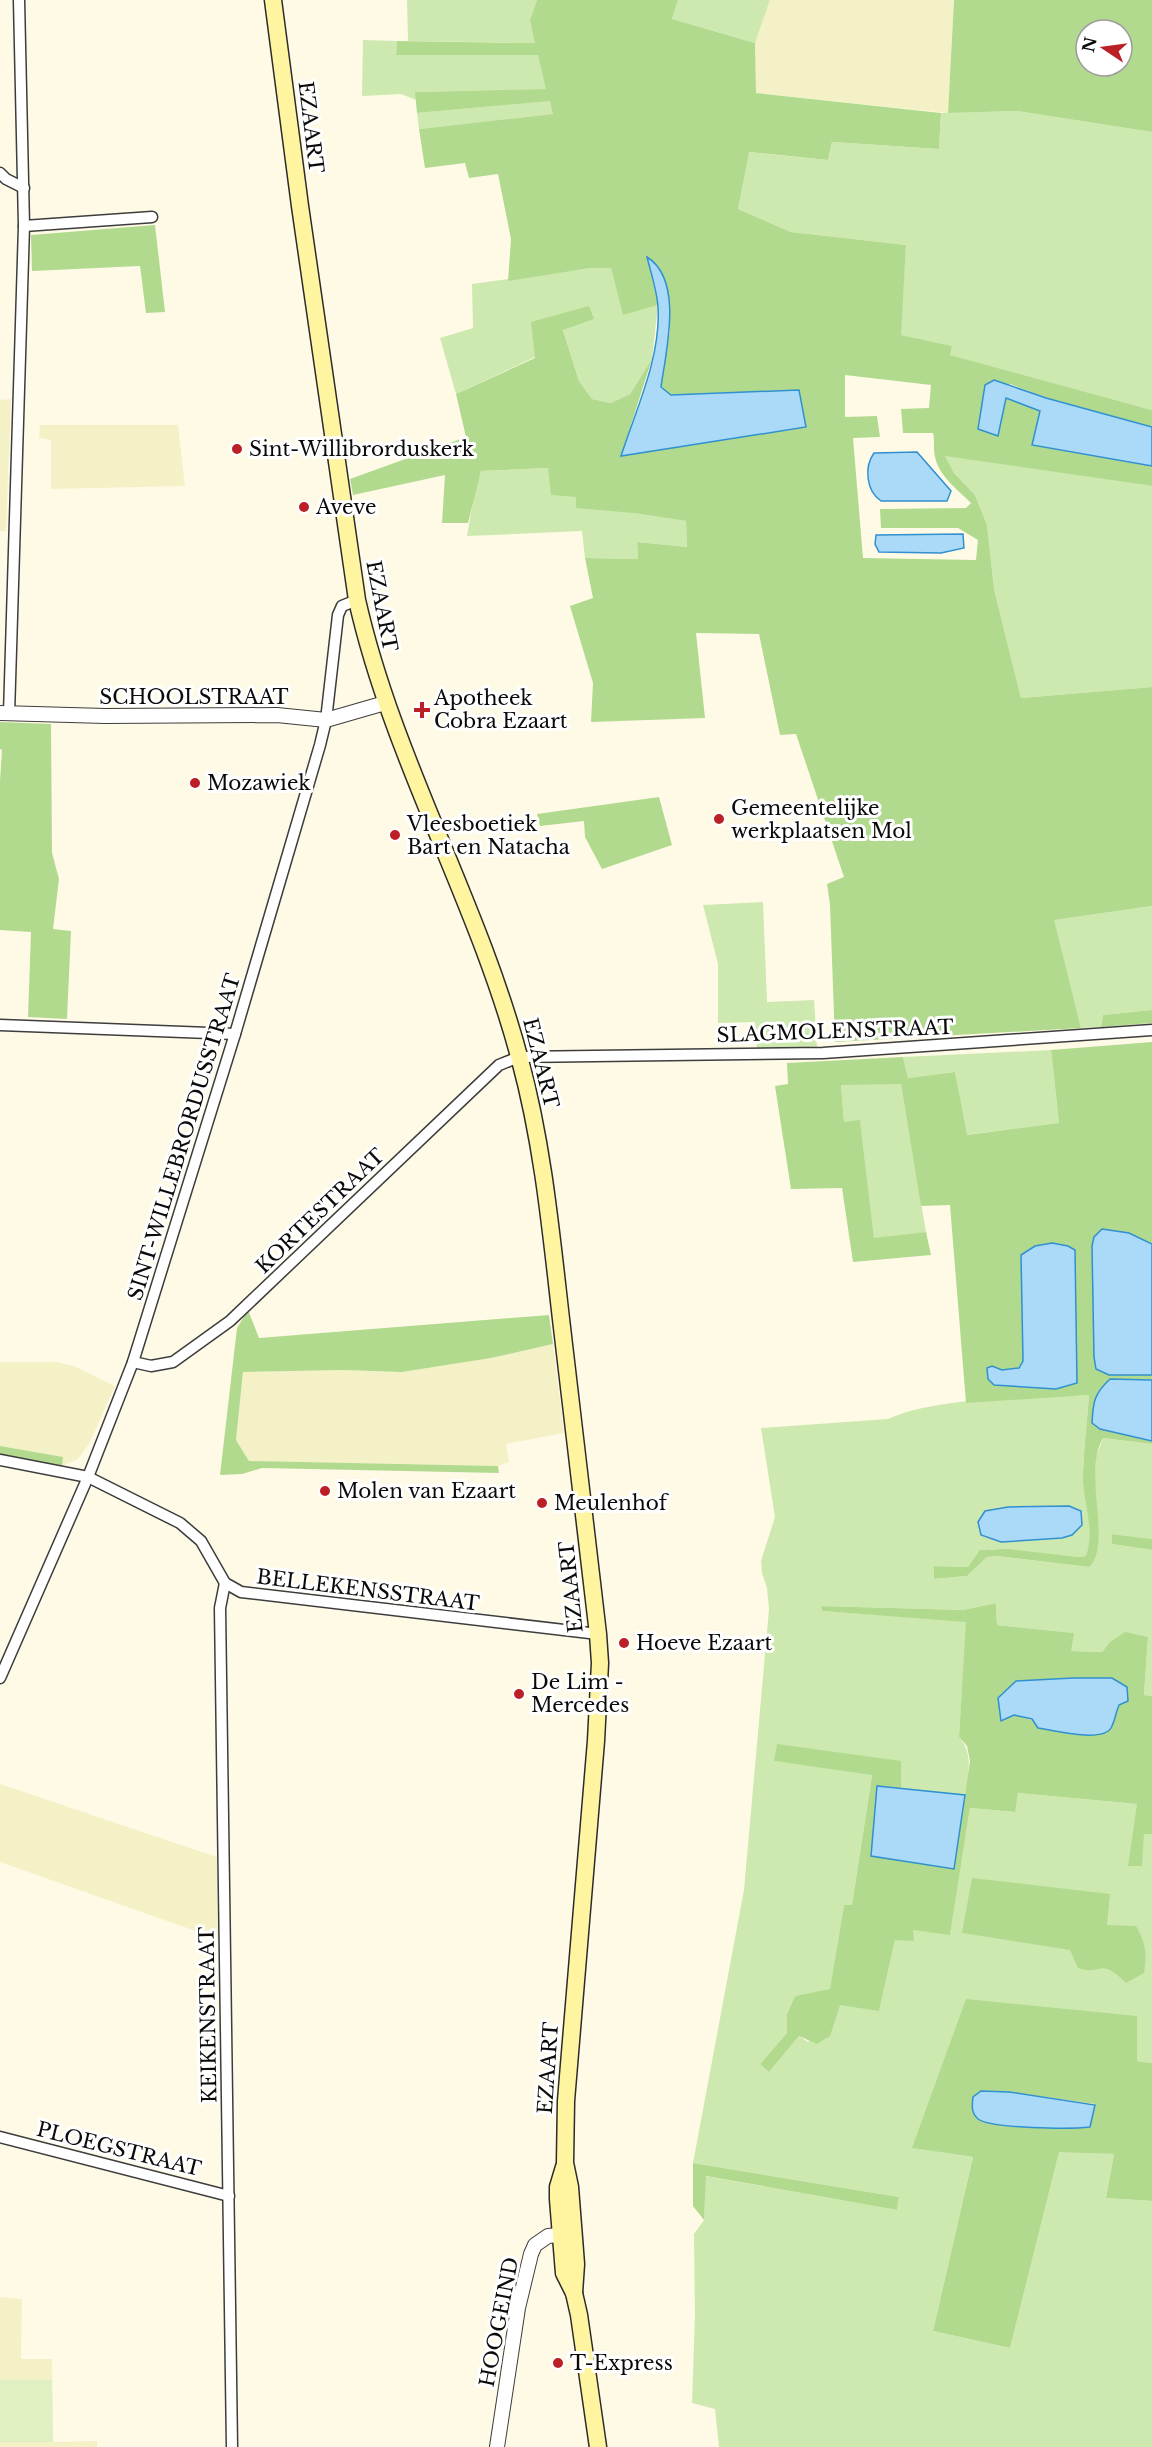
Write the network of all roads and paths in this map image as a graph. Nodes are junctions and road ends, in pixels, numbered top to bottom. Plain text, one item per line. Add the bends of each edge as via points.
1 (19, 0) edge
2 (273, 0) edge
3 (0, 173) edge
4 (24, 188) junction
5 (152, 217) dead end
6 (24, 226) junction
7 (357, 600) junction
8 (385, 703) junction
9 (5, 713) edge
10 (326, 720) junction
11 (0, 1025) edge
12 (1152, 1030) edge
13 (235, 1034) junction
14 (519, 1057) junction
15 (133, 1362) junction
16 (0, 1460) edge
17 (88, 1477) junction
18 (225, 1583) junction
19 (598, 1634) junction
20 (0, 1678) edge
21 (0, 2137) edge
22 (229, 2196) junction
23 (566, 2234) junction
24 (232, 2447) edge
25 (497, 2447) edge
26 (598, 2447) edge

1 - 4 street
2 - 7 main road, EZAART
3 - 4 street
4 - 6 street
5 - 6 street
6 - 9 street
7 - 8 main road, EZAART
7 - 10 street, SINT-WILLEBRORDUSSTRAAT via 342,606 338,615
8 - 10 street, SCHOOLSTRAAT
8 - 14 main road, EZAART via 497,980
9 - 10 street, SCHOOLSTRAAT
10 - 13 street, SINT-WILLEBRORDUSSTRAAT
11 - 13 street
12 - 14 street, SLAGMOLENSTRAAT via 823,1053
13 - 15 street, SINT-WILLEBRORDUSSTRAAT
14 - 15 street, KORTESTRAAT via 499,1065 230,1321 173,1362 151,1366
14 - 19 main road, EZAART via 544,1178
15 - 17 street, SINT-WILLEBRORDUSSTRAAT
16 - 17 street
17 - 18 street via 180,1522 201,1541
17 - 20 street, SINT-WILLEBRORDUSSTRAAT
18 - 19 street, BELLEKENSSTRAAT via 250,1595
18 - 22 street, KEIKENSTRAAT via 220,1608
19 - 23 main road, EZAART via 596,1741 567,2081 565,2163 558,2187
21 - 22 street, PLOEGSTRAAT
22 - 24 street, KEIKENSTRAAT
23 - 25 street, HOOGEIND via 540,2240 531,2254 518,2308
23 - 26 main road, EZAART via 564,2273 574,2293

